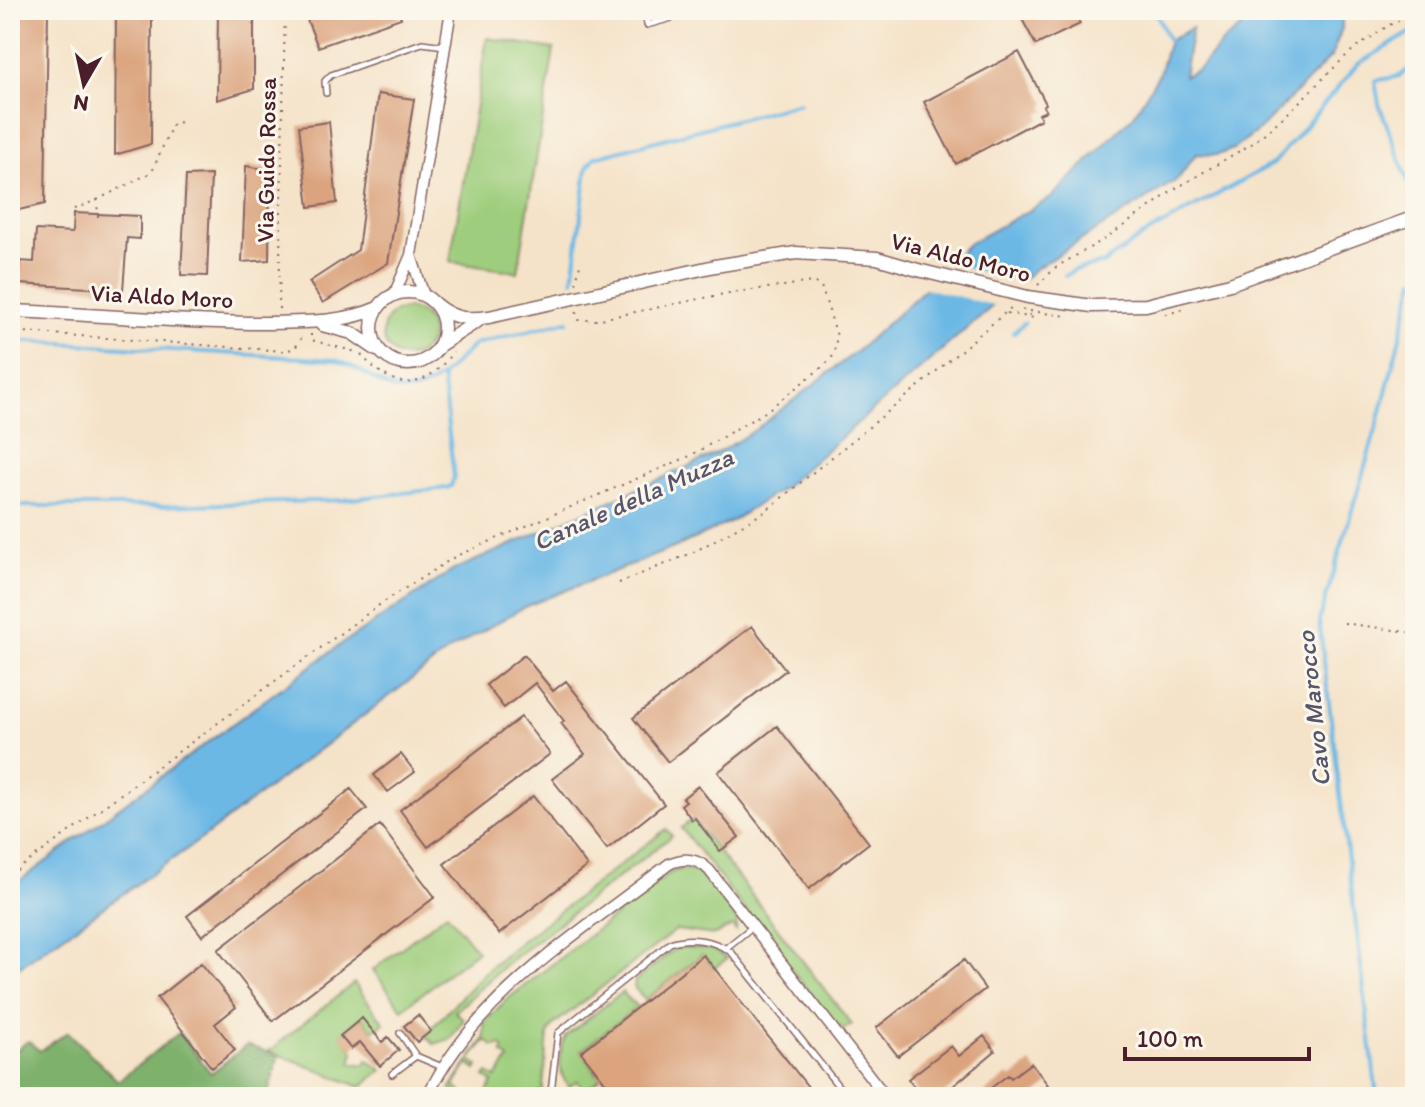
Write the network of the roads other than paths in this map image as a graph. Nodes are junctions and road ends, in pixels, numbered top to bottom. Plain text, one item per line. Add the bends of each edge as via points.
1 (451, 10) edge
2 (645, 10) edge
3 (700, 10) edge
4 (446, 46) junction
5 (326, 93) dead end
6 (1412, 218) edge
7 (411, 255) junction
8 (394, 295) junction
9 (430, 300) junction
10 (378, 308) junction
11 (10, 311) edge
12 (489, 317) junction
13 (311, 322) junction
14 (440, 345) junction
15 (381, 353) junction
16 (752, 927) junction
17 (726, 948) junction
18 (400, 1033) dead end
19 (416, 1056) junction
20 (443, 1068) junction
21 (392, 1074) dead end
22 (552, 1095) edge
23 (427, 1097) edge
24 (847, 1097) edge
25 (886, 1097) edge

1 - 4 street
2 - 3 lane via 647,25
4 - 5 lane via 422,43 331,75 325,81
4 - 7 street
6 - 12 street, Via Aldo Moro, bridge via 1230,284 1146,305 1092,306 1025,298 877,258 796,253 715,266 574,304
7 - 8 street
7 - 9 street
8 - 9 street, Via Aldo Moro via 409,292
8 - 10 street, Via Aldo Moro
9 - 12 street, Via Aldo Moro via 449,316
9 - 14 street via 443,320
10 - 13 street, Via Aldo Moro via 344,320
10 - 15 street via 372,327
11 - 13 street, Via Aldo Moro via 215,323
12 - 14 street, Via Aldo Moro
13 - 15 street, Via Aldo Moro via 352,333
14 - 15 street, Via Aldo Moro via 416,363 401,364
16 - 17 lane
16 - 20 street via 703,864 686,859 669,864 505,990
16 - 25 street
17 - 22 lane via 681,939 670,943 564,1026 555,1043
17 - 24 lane
18 - 19 lane
19 - 20 lane
19 - 21 lane
20 - 23 street

